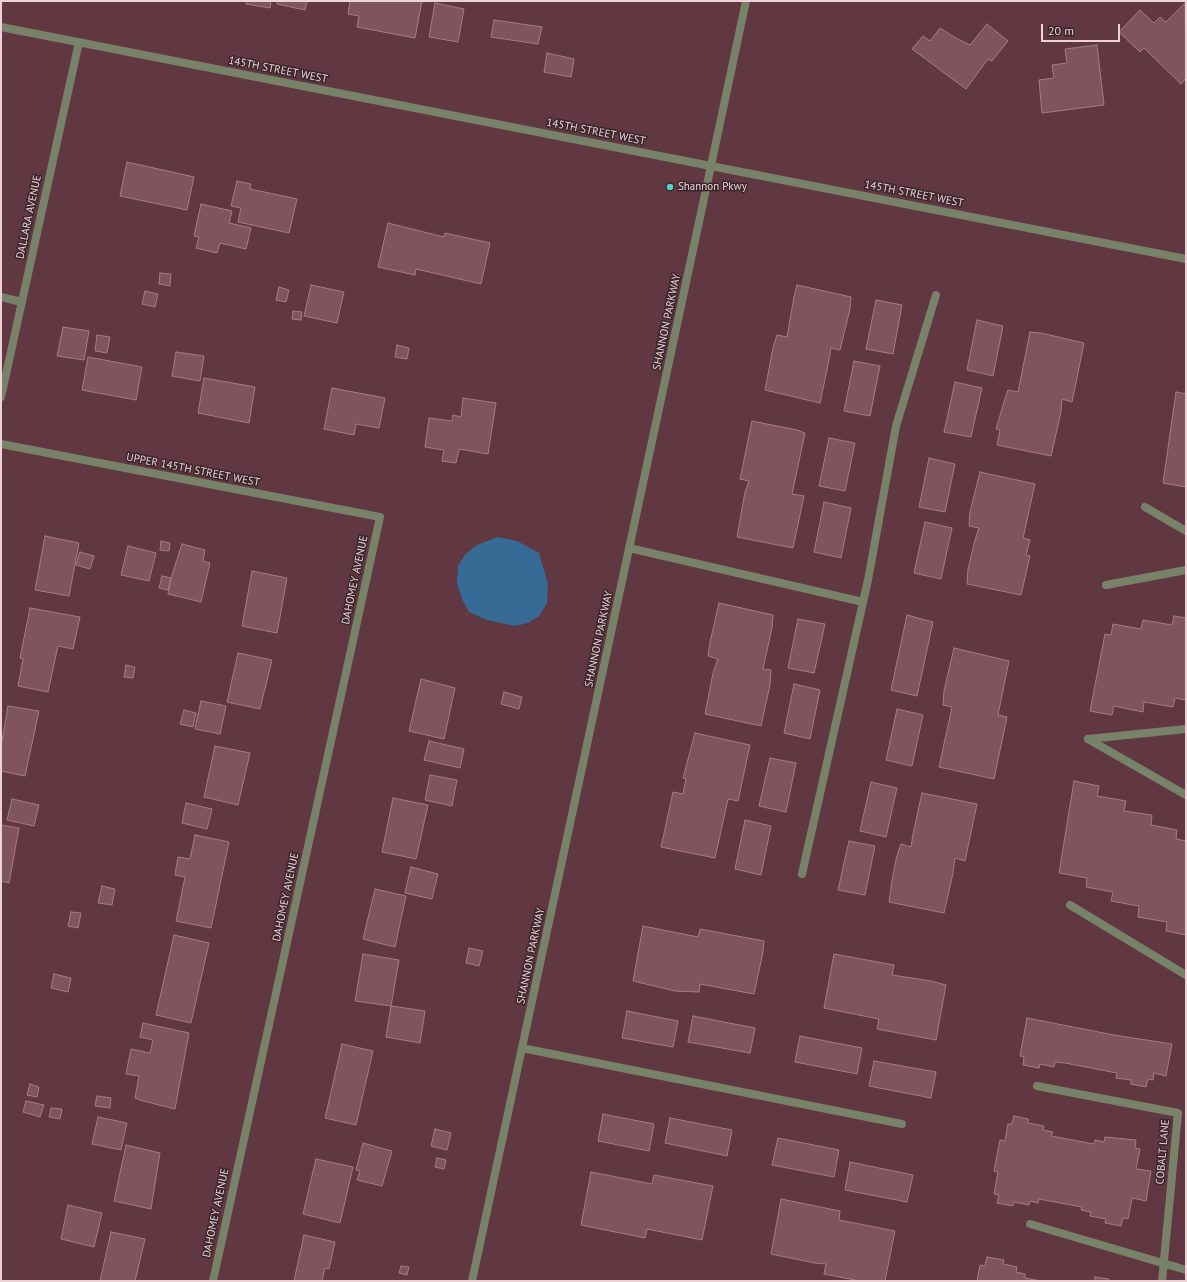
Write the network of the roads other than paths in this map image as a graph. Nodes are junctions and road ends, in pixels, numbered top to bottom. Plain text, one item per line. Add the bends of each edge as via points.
1 (746, 1) edge
2 (1, 27) edge
3 (78, 42) junction
4 (711, 166) junction
5 (1186, 259) edge
6 (936, 295) dead end
7 (1, 297) edge
8 (22, 302) junction
9 (1, 396) edge
10 (1, 444) edge
11 (1144, 507) dead end
12 (380, 517) joint
13 (1186, 531) edge
14 (629, 548) junction
15 (1186, 570) edge
16 (1106, 585) dead end
17 (863, 602) junction
18 (1186, 729) edge
19 (1186, 795) edge
20 (802, 874) dead end
21 (1070, 905) dead end
22 (1186, 975) edge
23 (522, 1048) junction
24 (1037, 1086) dead end
25 (902, 1124) dead end
26 (1030, 1224) dead end
27 (1164, 1263) junction
28 (1186, 1270) edge
29 (213, 1281) edge
30 (472, 1281) edge
31 (1162, 1281) edge

1 - 4 street, SHANNON PARKWAY
2 - 3 street, 145TH STREET WEST
3 - 4 street, 145TH STREET WEST
3 - 8 street, DALLARA AVENUE
4 - 5 street, 145TH STREET WEST
4 - 14 street, SHANNON PARKWAY
6 - 17 street via 896,426
7 - 8 street
8 - 9 street, DALLARA AVENUE
10 - 12 street, UPPER 145TH STREET WEST
11 - 13 street
12 - 29 street, DAHOMEY AVENUE
14 - 17 street
14 - 23 street, SHANNON PARKWAY
15 - 16 street
17 - 20 street
18 - 19 street via 1088,739
21 - 22 street
23 - 25 street
23 - 30 street, SHANNON PARKWAY
24 - 27 street, COBALT LANE via 1178,1113
26 - 27 street
27 - 28 street
27 - 31 street, COBALT LANE

